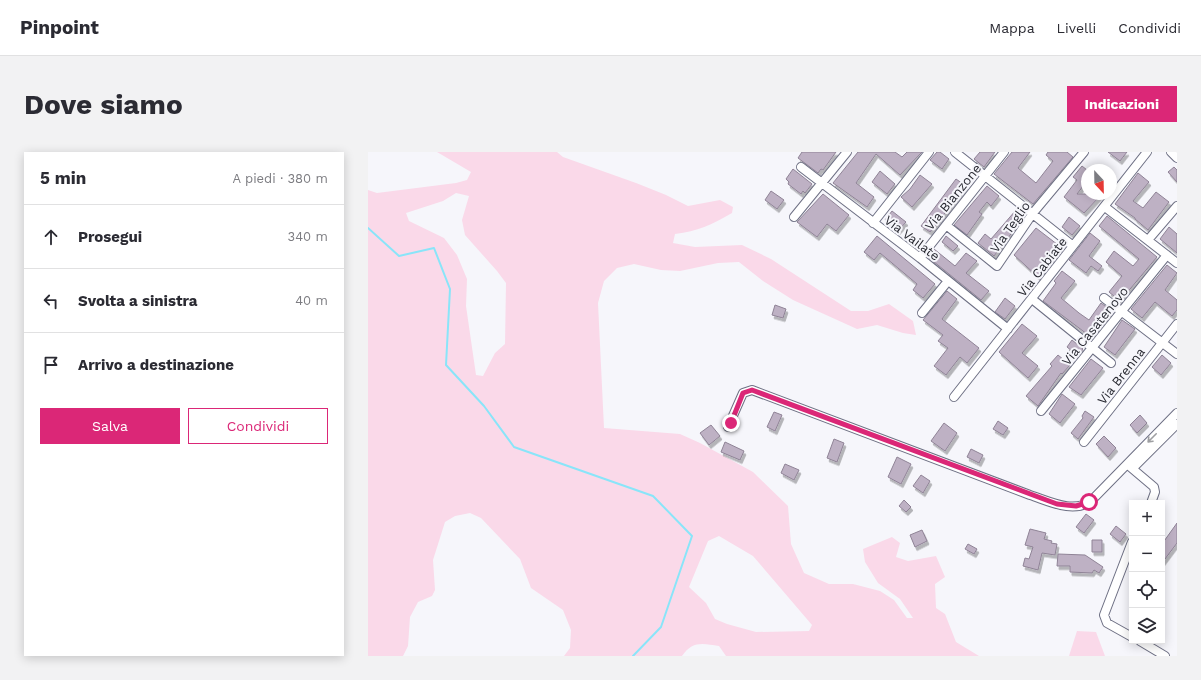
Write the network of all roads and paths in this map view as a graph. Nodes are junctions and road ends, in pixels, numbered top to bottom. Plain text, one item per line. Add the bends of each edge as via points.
1 (847, 152) edge
2 (929, 152) edge
3 (955, 152) edge
4 (1004, 152) edge
5 (1084, 152) edge
6 (1147, 152) edge
7 (1171, 152) edge
8 (1177, 158) edge
9 (801, 167) dead end
10 (985, 176) junction
11 (822, 184) junction
12 (1105, 206) junction
13 (1177, 206) edge
14 (1033, 213) junction
15 (794, 217) dead end
16 (872, 223) junction
17 (946, 225) junction
18 (1148, 240) junction
19 (1073, 246) junction
20 (1167, 255) junction
21 (920, 258) junction
22 (1177, 263) edge
23 (948, 281) junction
24 (1104, 298) dead end
25 (1032, 299) junction
26 (1122, 311) junction
27 (922, 313) dead end
28 (1177, 324) edge
29 (1008, 329) junction
30 (1162, 343) junction
31 (1092, 349) junction
32 (1177, 354) edge
33 (1111, 363) dead end
34 (954, 397) dead end
35 (1041, 411) dead end
36 (1177, 413) edge
37 (1177, 424) edge
38 (728, 428) dead end
39 (1084, 442) dead end
40 (1129, 466) junction
41 (1152, 500) edge
42 (1129, 550) edge
43 (1129, 635) edge
44 (1145, 644) edge
45 (1165, 656) edge

1 - 11 street
2 - 16 street
3 - 10 street
4 - 10 street, Via Bianzone
5 - 14 street, Via Teglio
6 - 12 street, Via Cabiate
7 - 8 street
9 - 11 street, Via Vailate
10 - 14 street
10 - 17 street, Via Bianzone
11 - 15 street
11 - 16 street, Via Vailate
12 - 18 street
12 - 19 street, Via Cabiate
13 - 18 street
14 - 17 street, Via Teglio via 997,266
14 - 19 street
16 - 21 street, Via Vailate
17 - 21 street, Via Bianzone
18 - 20 street
19 - 25 street, Via Cabiate
20 - 22 street
20 - 26 street, Via Casatenovo
21 - 23 street, Via Vailate
23 - 27 street
23 - 29 street, Via Vailate
24 - 26 street
25 - 29 street, Via Cabiate
25 - 31 street
26 - 30 street
26 - 31 street, Via Casatenovo
28 - 30 street, Via Brenna
29 - 34 street, Via Cabiate
30 - 32 street
30 - 39 street, Via Brenna
31 - 33 street
31 - 35 street, Via Casatenovo
36 -> 40 street
37 - 40 street
38 - 40 street via 743,393 752,390 1030,495 1070,506 1091,501
40 - 41 street via 1155,488
42 - 43 street via 1104,615 1107,623
44 - 45 street

